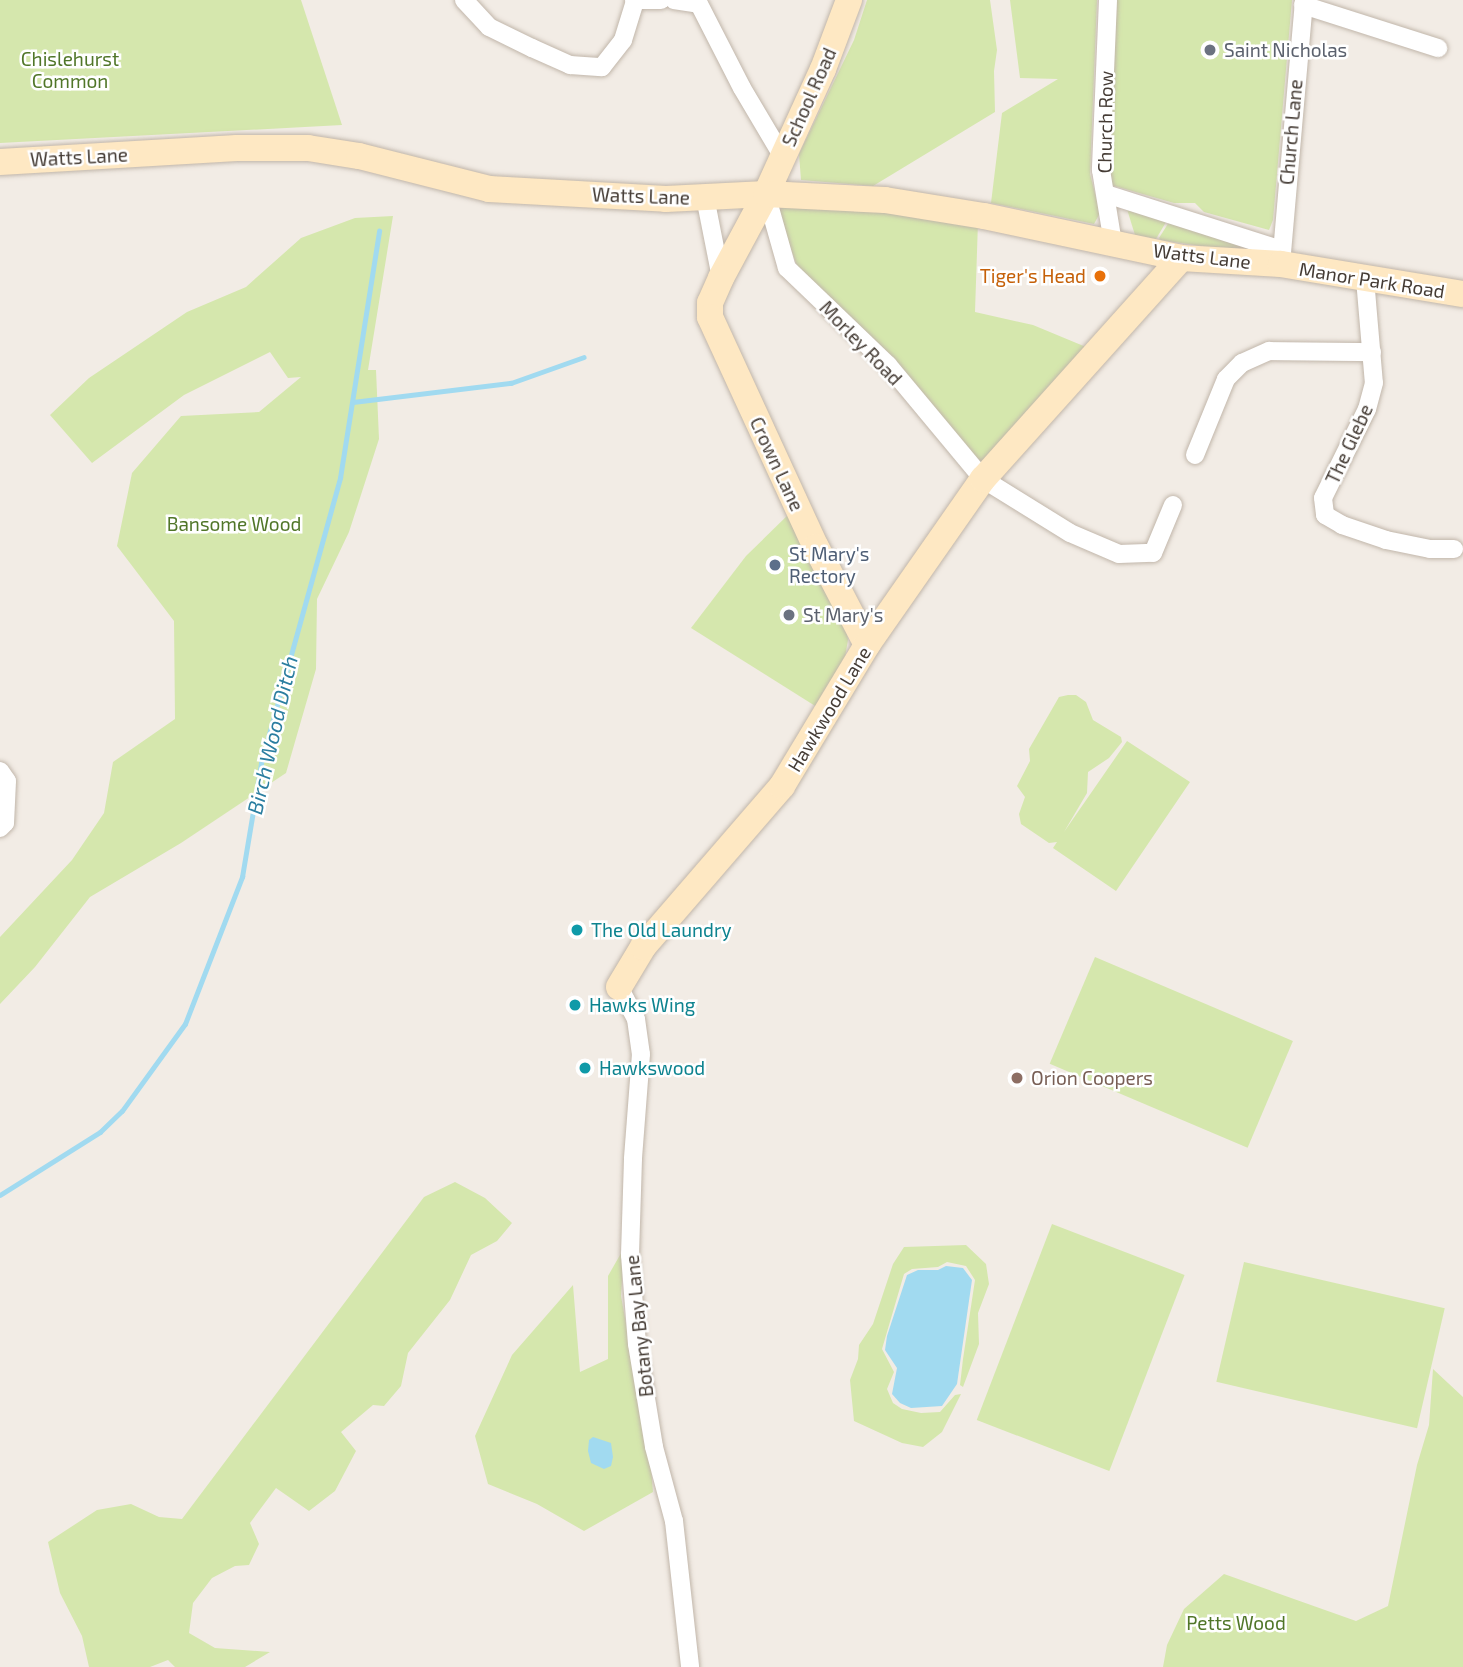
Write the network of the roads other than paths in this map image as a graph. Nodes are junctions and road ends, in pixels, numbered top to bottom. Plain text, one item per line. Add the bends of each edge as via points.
1 (464, 0) edge
2 (634, 0) edge
3 (661, 0) edge
4 (674, 0) edge
5 (849, 0) edge
6 (1108, 0) edge
7 (1303, 2) edge
8 (1438, 48) dead end
9 (783, 157) junction
10 (0, 162) edge
11 (766, 194) junction
12 (1106, 194) junction
13 (705, 197) junction
14 (1113, 243) junction
15 (1140, 249) junction
16 (1281, 257) junction
17 (1181, 258) junction
18 (721, 278) junction
19 (1365, 279) junction
20 (1463, 295) edge
21 (1143, 299) junction
22 (1372, 352) junction
23 (1195, 455) dead end
24 (983, 479) junction
25 (1173, 505) dead end
26 (1454, 549) dead end
27 (867, 645) junction
28 (0, 771) edge
29 (0, 828) edge
30 (619, 987) joint
31 (690, 1667) edge

1 - 2 street via 489,27 532,48 570,65 602,67 623,40
2 - 3 street
4 - 9 street via 699,4
5 - 9 street, School Road
6 - 12 street, Church Row via 1101,170
7 - 8 street
7 - 16 street, Church Lane
9 - 11 street, School Road
10 - 13 street, Watts Lane via 308,148 489,189
11 - 13 street, Watts Lane
11 - 14 street, Watts Lane via 885,200
11 - 18 street, Crown Lane
11 - 24 street, Morley Road via 787,268 888,365
12 - 14 street, Church Row
12 - 16 street, Manor Park Road
13 - 18 street, Crown Lane
14 - 15 street, Watts Lane
15 - 17 street, Watts Lane
15 - 21 street
16 - 17 street, Watts Lane
16 - 19 street, Manor Park Road
17 - 21 street, Hawkwood Lane
18 - 27 street, Crown Lane via 710,303 710,317 721,346
19 - 20 street, Manor Park Road
19 - 22 street, The Glebe
21 - 24 street, Hawkwood Lane
22 - 23 street via 1269,351 1242,363 1226,379
22 - 26 street, The Glebe via 1374,383 1367,409 1322,498 1325,515 1386,540
24 - 25 street, Morley Road via 1070,533 1119,554 1153,553
24 - 27 street, Hawkwood Lane
27 - 30 street, Hawkwood Lane via 782,786 643,947
28 - 29 street via 7,781 5,823
30 - 31 street, Botany Bay Lane via 636,1019 641,1054 631,1255 637,1344 654,1447 674,1521

